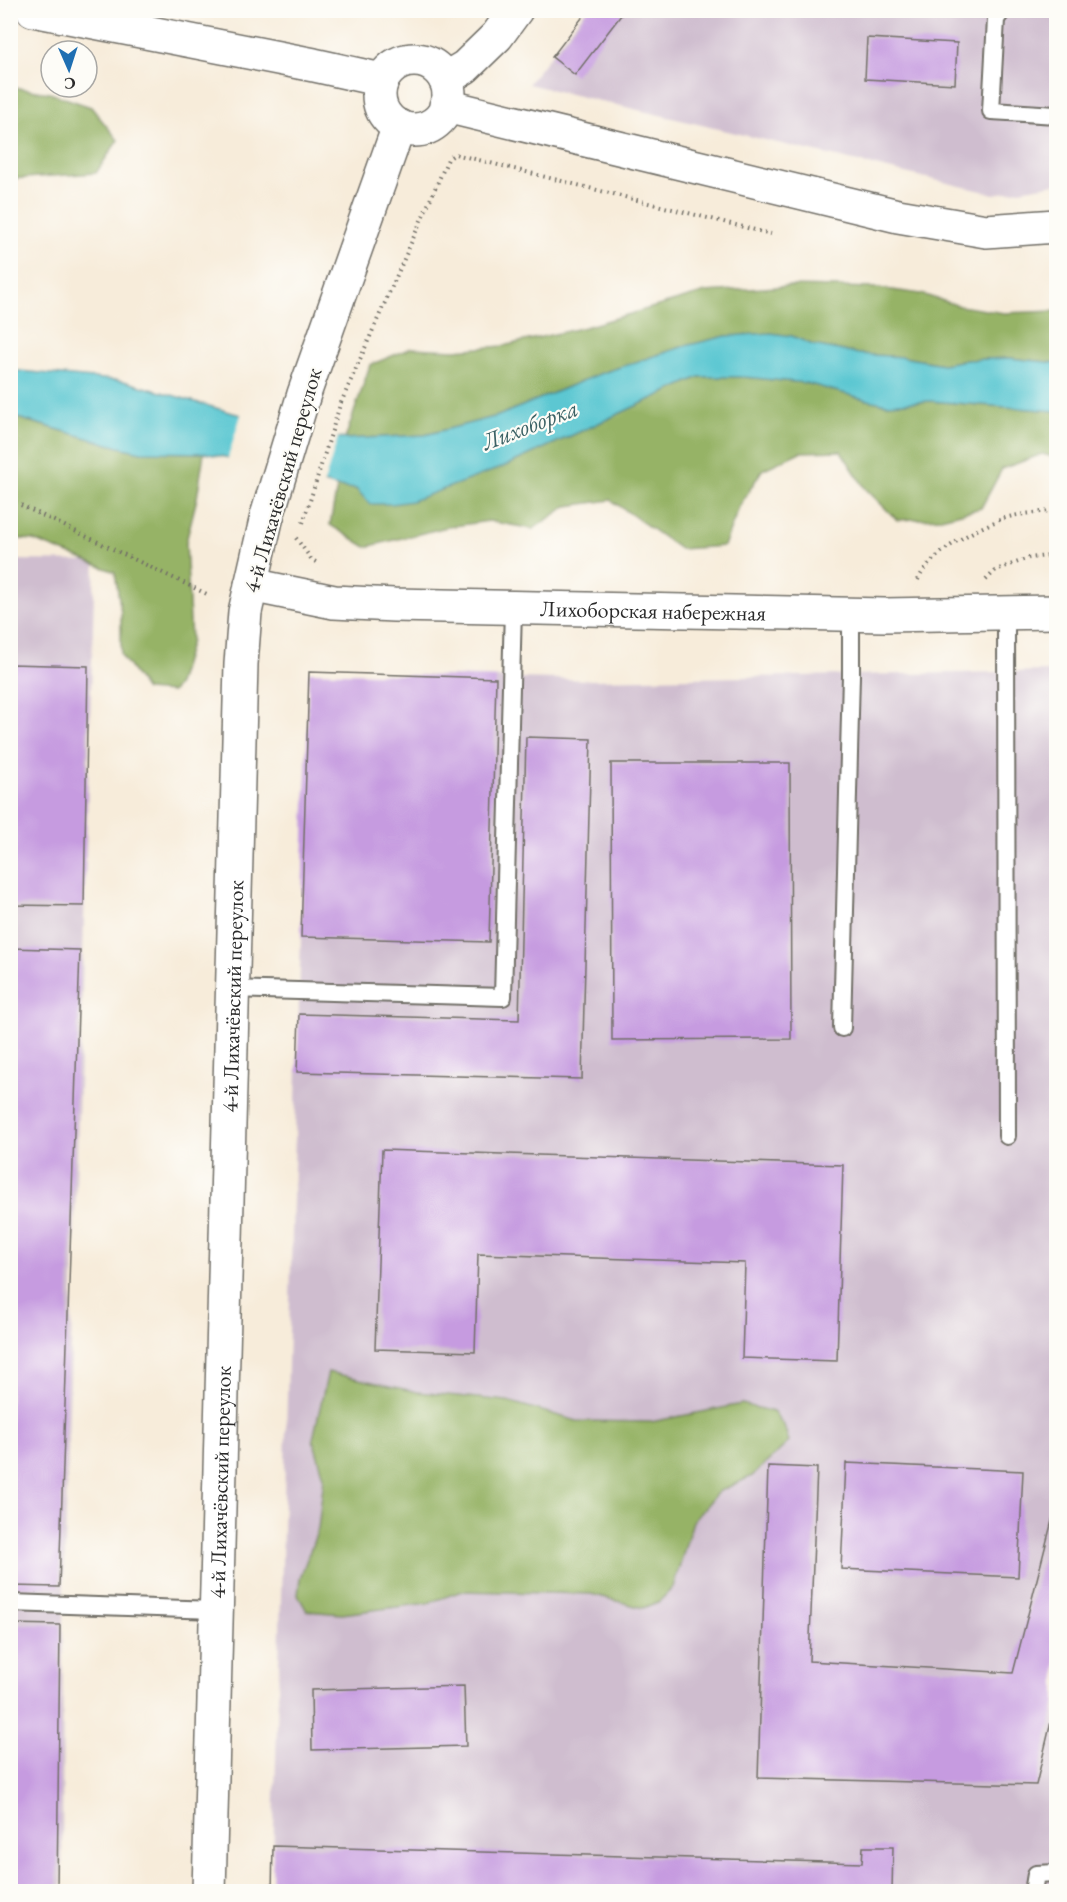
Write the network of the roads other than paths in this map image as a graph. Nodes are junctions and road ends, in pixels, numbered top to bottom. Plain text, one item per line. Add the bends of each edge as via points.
1 (33, 10) edge
2 (516, 10) edge
3 (1003, 10) edge
4 (382, 80) junction
5 (446, 93) junction
6 (1056, 115) edge
7 (399, 126) junction
8 (1056, 226) edge
9 (251, 585) junction
10 (513, 608) junction
11 (1056, 612) edge
12 (1006, 613) junction
13 (851, 615) junction
14 (233, 989) junction
15 (842, 1028) dead end
16 (1007, 1136) dead end
17 (10, 1603) edge
18 (215, 1610) junction
19 (1056, 1873) edge
20 (209, 1892) edge
21 (1033, 1892) edge

1 - 4 street
2 - 5 street
3 - 6 lane via 996,19 991,111
4 - 5 street via 400,63 426,62 437,68
4 - 7 street via 381,106
5 - 7 street via 441,117 432,124 421,129
5 - 8 street via 898,216 986,231
7 - 9 street, 4-й Лихачёвский переулок via 304,394 267,516
9 - 10 street, Лихоборская набережная via 334,602
9 - 14 street, 4-й Лихачёвский переулок via 244,612 241,664
10 - 13 street, Лихоборская набережная
10 - 14 lane via 502,997
11 - 12 street, Лихоборская набережная
12 - 13 street, Лихоборская набережная
12 - 16 lane
13 - 15 lane
14 - 18 street, 4-й Лихачёвский переулок
17 - 18 lane
18 - 20 street, 4-й Лихачёвский переулок
19 - 21 lane via 1036,1874

